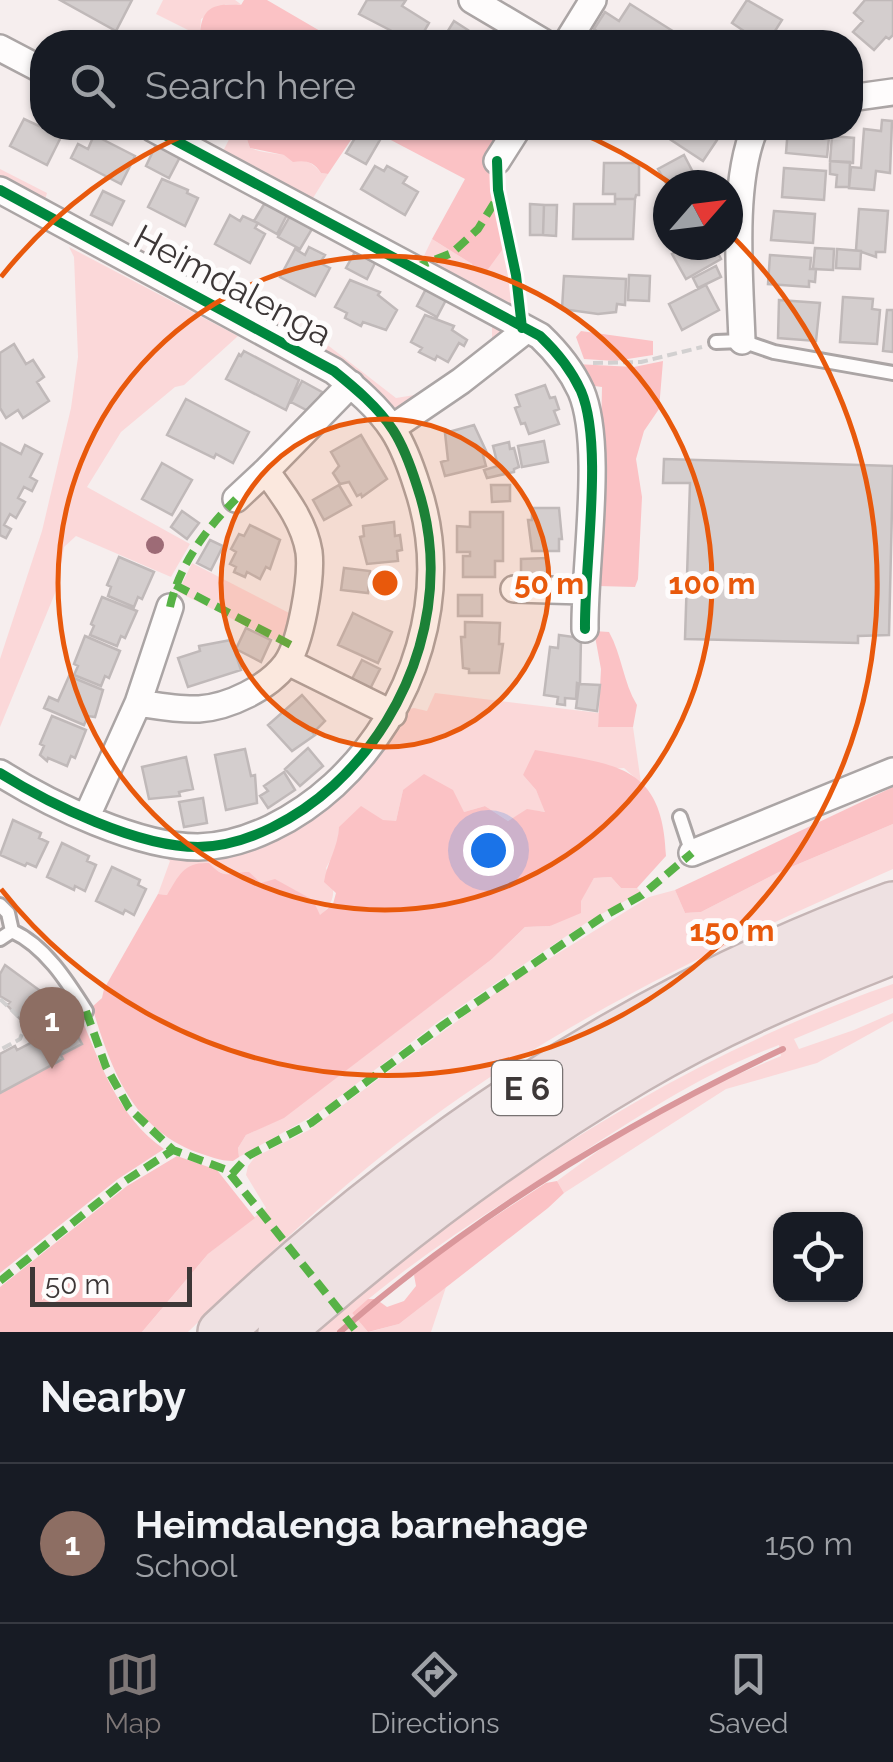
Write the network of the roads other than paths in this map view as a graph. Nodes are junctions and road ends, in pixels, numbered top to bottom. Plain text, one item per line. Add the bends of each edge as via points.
1 (472, 0) edge
2 (593, 0) edge
3 (523, 30) edge
4 (574, 30) edge
5 (0, 48) edge
6 (30, 64) edge
7 (893, 92) edge
8 (863, 96) edge
9 (174, 140) edge
10 (510, 140) edge
11 (752, 140) edge
12 (497, 161) dead end
13 (0, 190) edge
14 (522, 328) junction
15 (742, 341) junction
16 (716, 342) road end
17 (893, 373) edge
18 (351, 384) junction
19 (392, 428) junction
20 (266, 471) junction
21 (236, 499) dead end
22 (514, 590) dead end
23 (584, 591) junction
24 (170, 607) dead end
25 (585, 629) dead end
26 (288, 662) junction
27 (138, 704) junction
28 (393, 714) junction
29 (893, 771) edge
30 (0, 773) edge
31 (87, 816) junction
32 (680, 817) dead end
33 (692, 854) joint
34 (893, 881) edge
35 (0, 905) edge
36 (893, 905) edge
37 (6, 935) edge
38 (893, 950) edge
39 (893, 975) edge
40 (746, 990) junction
41 (86, 1010) dead end
42 (221, 1332) edge
43 (281, 1332) edge

1 - 3 street
2 - 4 street
5 - 6 street
7 - 8 street
9 - 14 street
10 - 12 street
11 - 15 street via 742,195
13 - 18 street, Heimdalenga
14 - 19 street
14 - 23 street via 564,361 590,424
15 - 16 lane
15 - 17 lane
18 - 19 street, Heimdalenga
18 - 20 street, Heimdalenga
19 - 28 street, Heimdalenga via 422,500 432,568 415,667
20 - 21 street, Heimdalenga
20 - 26 street via 296,514 309,552 307,603
22 - 23 street
23 - 25 street
24 - 27 street
26 - 27 street via 226,703 201,709
26 - 28 street
27 - 31 street
28 - 31 street, Heimdalenga via 374,744 324,794 237,841 172,845
29 - 33 street
30 - 31 street, Heimdalenga
32 - 33 lane
34 - 40 highway, E 6 via 771,936
35 - 37 lane via 8,913
36 - 40 highway, E 6 via 808,938
37 - 41 lane via 24,937
38 - 40 highway, E 6
39 - 40 highway, E 6
40 - 42 highway, E 6 via 572,1060 335,1228
40 - 43 highway, E 6 via 442,1198

